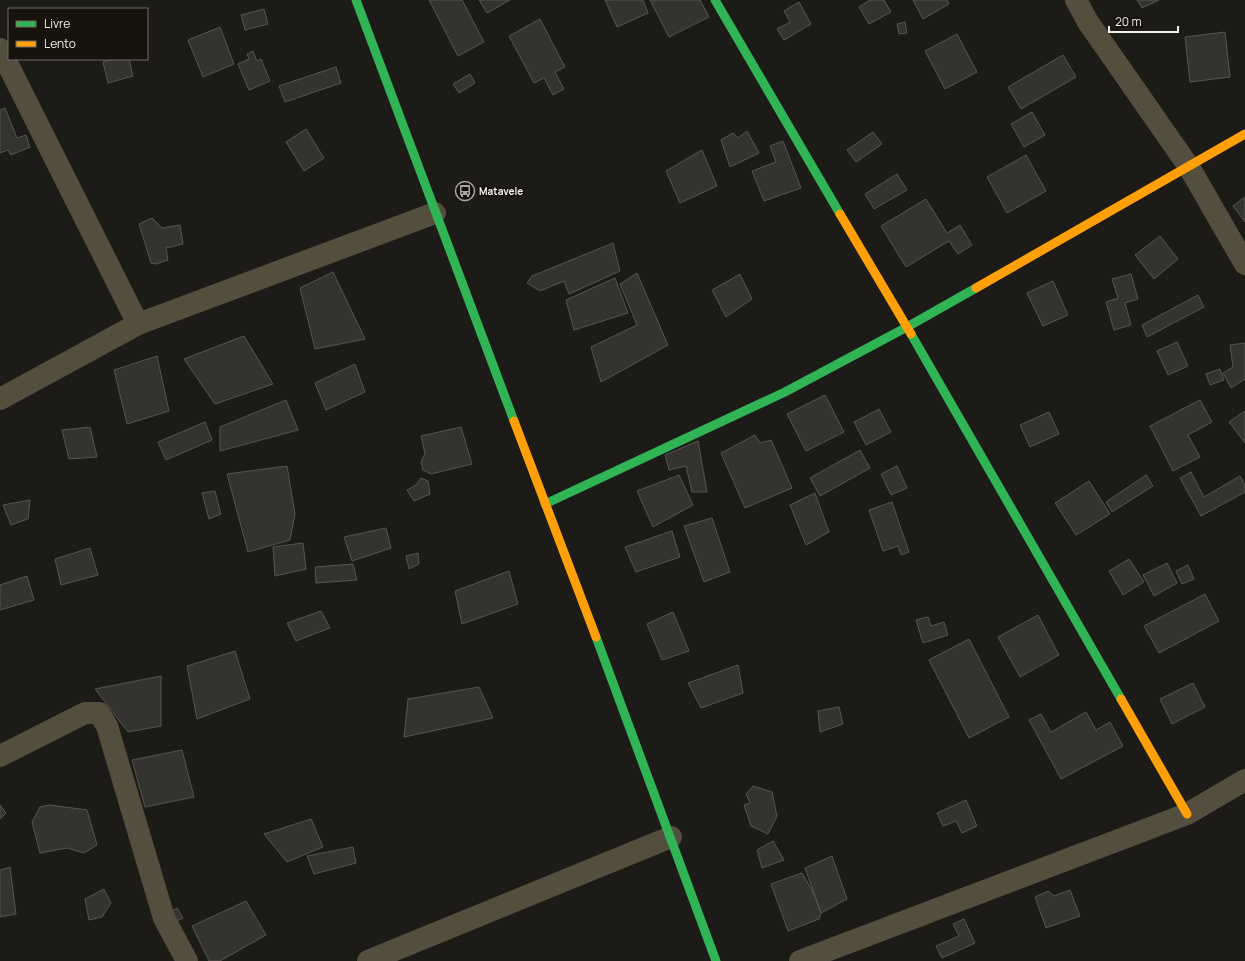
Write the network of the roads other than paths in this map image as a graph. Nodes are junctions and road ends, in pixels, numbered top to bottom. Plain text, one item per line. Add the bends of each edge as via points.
1 (356, 0) edge
2 (715, 0) edge
3 (1076, 0) edge
4 (0, 49) edge
5 (1245, 134) edge
6 (1189, 168) junction
7 (435, 213) junction
8 (1245, 264) edge
9 (138, 324) junction
10 (906, 327) junction
11 (0, 399) edge
12 (545, 504) junction
13 (0, 756) edge
14 (1245, 780) edge
15 (1187, 814) junction
16 (671, 837) junction
17 (187, 961) edge
18 (368, 961) edge
19 (716, 961) edge
20 (800, 961) edge

1 - 7 main road
2 - 10 main road
3 - 6 street via 1088,22
4 - 9 street
5 - 6 main road
6 - 8 street
6 - 10 main road
7 - 9 street
7 - 12 main road
9 - 11 street
10 - 12 main road via 785,392
10 - 15 main road
12 - 16 main road
13 - 17 street via 85,713 99,714 107,726 164,918
14 - 15 street
15 - 20 street
16 - 18 street
16 - 19 main road

